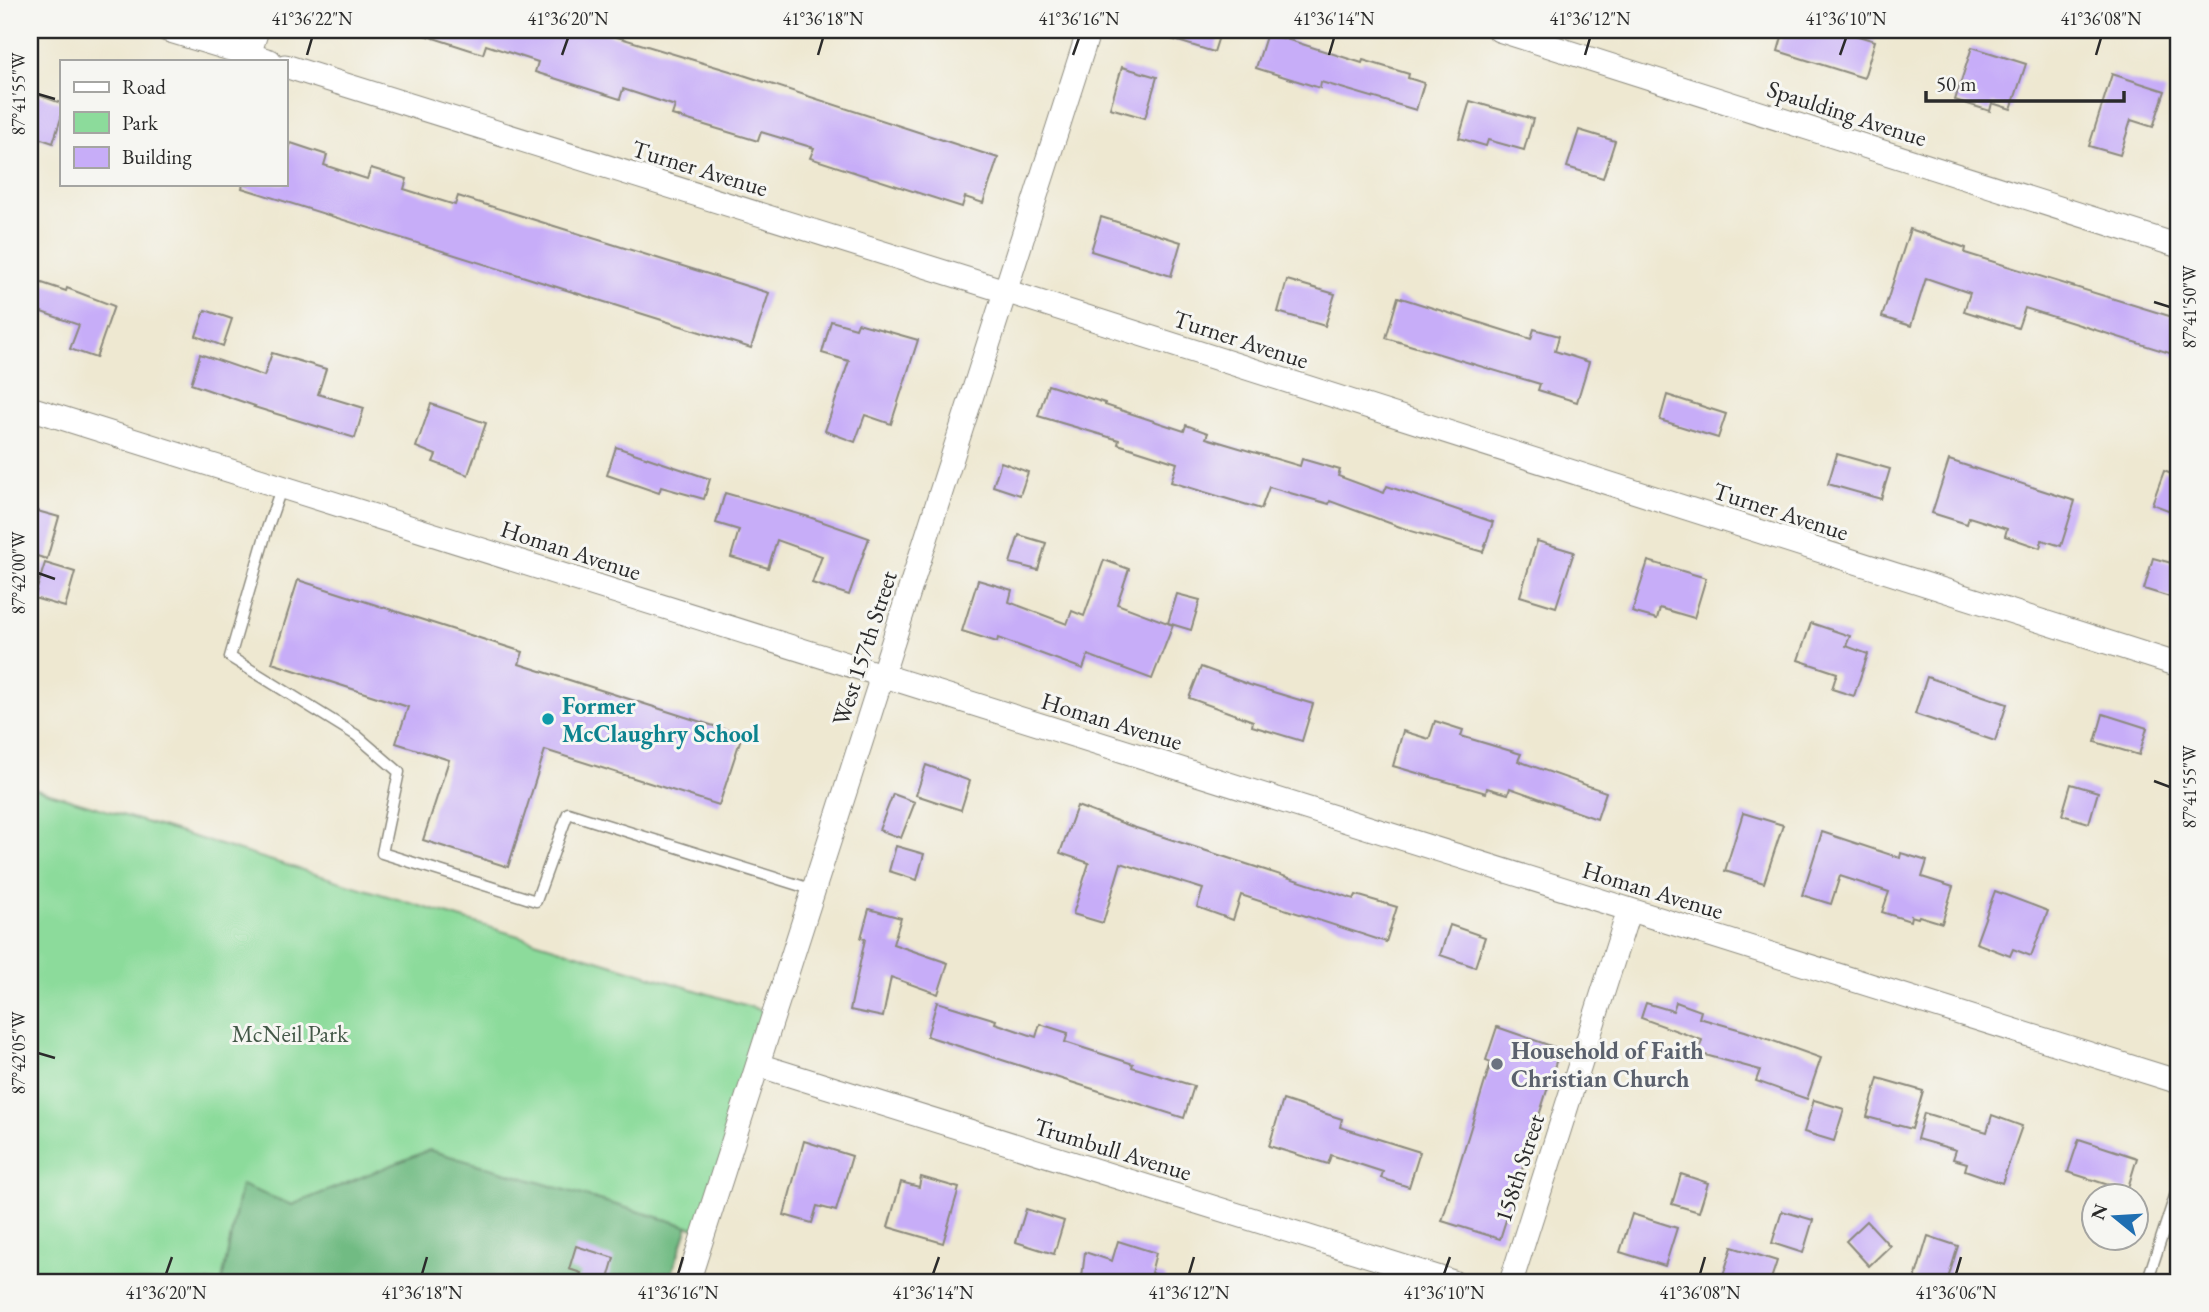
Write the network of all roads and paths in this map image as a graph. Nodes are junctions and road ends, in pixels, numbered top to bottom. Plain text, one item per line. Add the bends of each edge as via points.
1 (167, 30) edge
2 (257, 30) edge
3 (1089, 30) edge
4 (1499, 30) edge
5 (260, 58) edge
6 (287, 67) edge
7 (2179, 246) edge
8 (1005, 291) junction
9 (30, 408) edge
10 (282, 486) junction
11 (2179, 665) edge
12 (883, 676) junction
13 (814, 890) junction
14 (1629, 910) junction
15 (758, 1065) junction
16 (2179, 1083) edge
17 (2179, 1184) edge
18 (688, 1282) edge
19 (1453, 1282) edge
20 (1511, 1282) edge
21 (2147, 1282) edge

1 - 5 street
2 - 5 street
3 - 8 street, West 157th Street
4 - 7 street, Spaulding Avenue
6 - 8 street, Turner Avenue
8 - 11 street, Turner Avenue
8 - 12 street, West 157th Street
9 - 10 street, Homan Avenue
10 - 12 street, Homan Avenue
10 - 13 lane via 230,657 355,735 399,772 382,853 537,901 568,813
12 - 13 street, West 157th Street
12 - 14 street, Homan Avenue
13 - 15 street, West 157th Street
14 - 16 street, Homan Avenue
14 - 20 street, 158th Street
15 - 18 street, West 157th Street
15 - 19 street, Trumbull Avenue
17 - 21 lane

